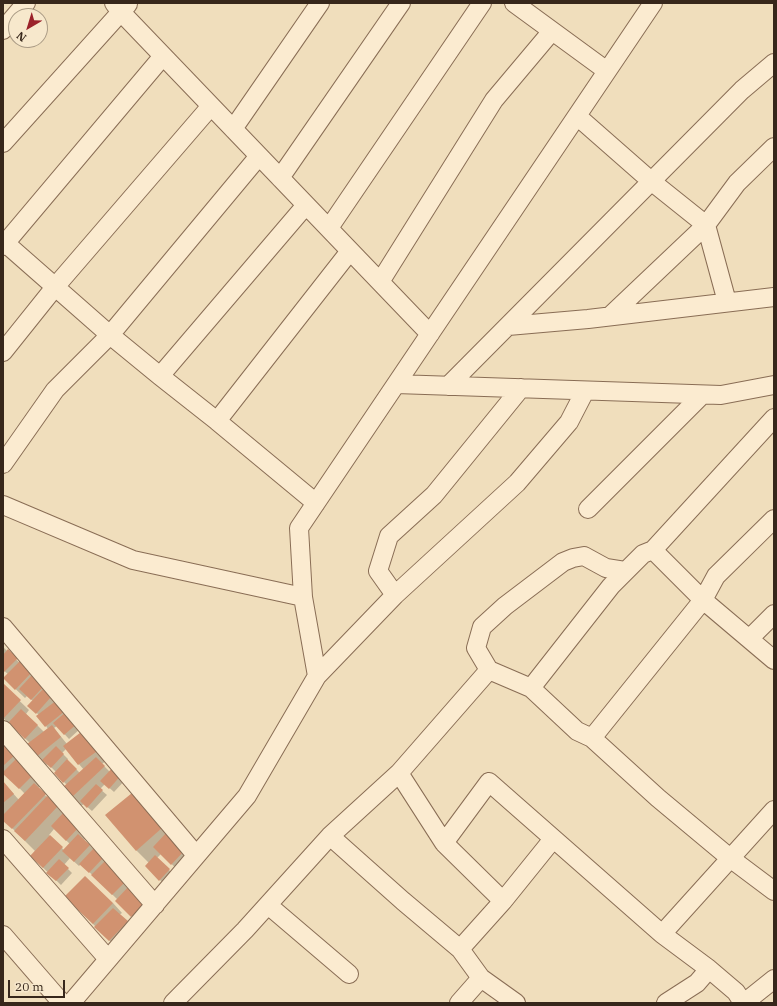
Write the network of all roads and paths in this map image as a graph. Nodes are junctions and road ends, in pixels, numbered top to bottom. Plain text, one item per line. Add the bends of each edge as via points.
1 (26, 3) edge
2 (320, 3) edge
3 (401, 3) edge
4 (482, 3) edge
5 (514, 3) edge
6 (653, 3) edge
7 (121, 6) edge
8 (3, 30) edge
9 (552, 31) junction
10 (163, 56) junction
11 (774, 63) edge
12 (607, 71) junction
13 (211, 106) junction
14 (577, 116) junction
15 (233, 129) junction
16 (3, 143) edge
17 (774, 148) edge
18 (259, 156) junction
19 (280, 178) junction
20 (651, 181) junction
21 (306, 205) junction
22 (706, 225) junction
23 (329, 228) junction
24 (4, 244) edge
25 (350, 251) junction
26 (380, 282) junction
27 (55, 288) junction
28 (774, 297) edge
29 (727, 302) junction
30 (610, 316) junction
31 (508, 326) junction
32 (430, 334) junction
33 (110, 335) junction
34 (3, 352) edge
35 (160, 376) junction
36 (396, 384) junction
37 (774, 385) edge
38 (448, 386) junction
39 (521, 388) junction
40 (585, 391) junction
41 (702, 395) junction
42 (774, 418) edge
43 (217, 421) junction
44 (3, 464) edge
45 (316, 503) junction
46 (3, 505) edge
47 (588, 509) dead end
48 (774, 519) edge
49 (653, 550) junction
50 (625, 571) junction
51 (395, 595) junction
52 (303, 597) junction
53 (703, 600) junction
54 (774, 614) edge
55 (3, 627) edge
56 (750, 638) junction
57 (774, 660) edge
58 (489, 670) junction
59 (317, 676) junction
60 (531, 688) junction
61 (3, 730) edge
62 (592, 738) junction
63 (399, 773) junction
64 (774, 810) edge
65 (330, 836) junction
66 (3, 839) edge
67 (553, 839) junction
68 (444, 843) junction
69 (196, 856) junction
70 (730, 858) junction
71 (774, 892) edge
72 (503, 901) junction
73 (154, 905) junction
74 (268, 905) junction
75 (662, 934) junction
76 (3, 935) edge
77 (460, 949) junction
78 (108, 960) junction
79 (709, 969) junction
80 (349, 974) dead end
81 (481, 978) junction
82 (774, 979) edge
83 (62, 1003) edge
84 (71, 1003) edge
85 (173, 1003) edge
86 (459, 1003) edge
87 (516, 1003) edge
88 (666, 1003) edge
89 (743, 1003) edge

1 - 8 street
2 - 15 street
3 - 19 street
4 - 23 street
5 - 9 street
6 - 12 street
7 - 10 street
7 - 16 street
9 - 12 street
9 - 26 street via 494,100
10 - 13 street
10 - 24 street
11 - 20 street via 742,90
12 - 14 street
13 - 15 street
13 - 27 street
14 - 20 street
14 - 32 street
15 - 18 street
17 - 22 street via 737,183
18 - 19 street
18 - 33 street
19 - 21 street
20 - 22 street
20 - 31 street
21 - 23 street
21 - 35 street
22 - 29 street
22 - 30 street
23 - 25 street
24 - 27 street
25 - 26 street
25 - 43 street
26 - 32 street
27 - 33 street
27 - 34 street
28 - 29 street
29 - 30 street
30 - 31 street
31 - 38 street
32 - 36 street
33 - 35 street
33 - 44 street via 55,390
35 - 43 street
36 - 38 street
36 - 45 street
37 - 41 street via 721,395
38 - 39 street
39 - 40 street
39 - 51 street via 434,495 389,536 378,571
40 - 41 street
40 - 51 street via 569,422 517,482
41 - 47 street
42 - 49 street
43 - 45 street
45 - 52 street via 299,528
46 - 52 street via 133,560
48 - 53 street via 716,576
49 - 50 street via 642,554
49 - 53 street
50 - 58 street via 606,568 584,556 563,562 482,627 476,648
50 - 60 street
51 - 59 street
52 - 59 street
53 - 56 street
53 - 62 street
54 - 56 street
55 - 69 street
56 - 57 street
58 - 60 street
58 - 63 street
59 - 69 street via 247,796
60 - 62 street via 577,731
61 - 73 street
62 - 70 street
63 - 65 street
63 - 68 street
64 - 70 street
65 - 74 street
65 - 77 street
66 - 78 street
67 - 68 street via 489,782
67 - 72 street
67 - 75 street
68 - 72 street
69 - 73 street
70 - 71 street
70 - 75 street
72 - 77 street
73 - 78 street
74 - 80 street
74 - 85 street
75 - 79 street
76 - 83 street
77 - 81 street
78 - 84 street
79 - 88 street via 697,983
79 - 89 street via 736,992
81 - 86 street
81 - 87 street
82 - 89 street

